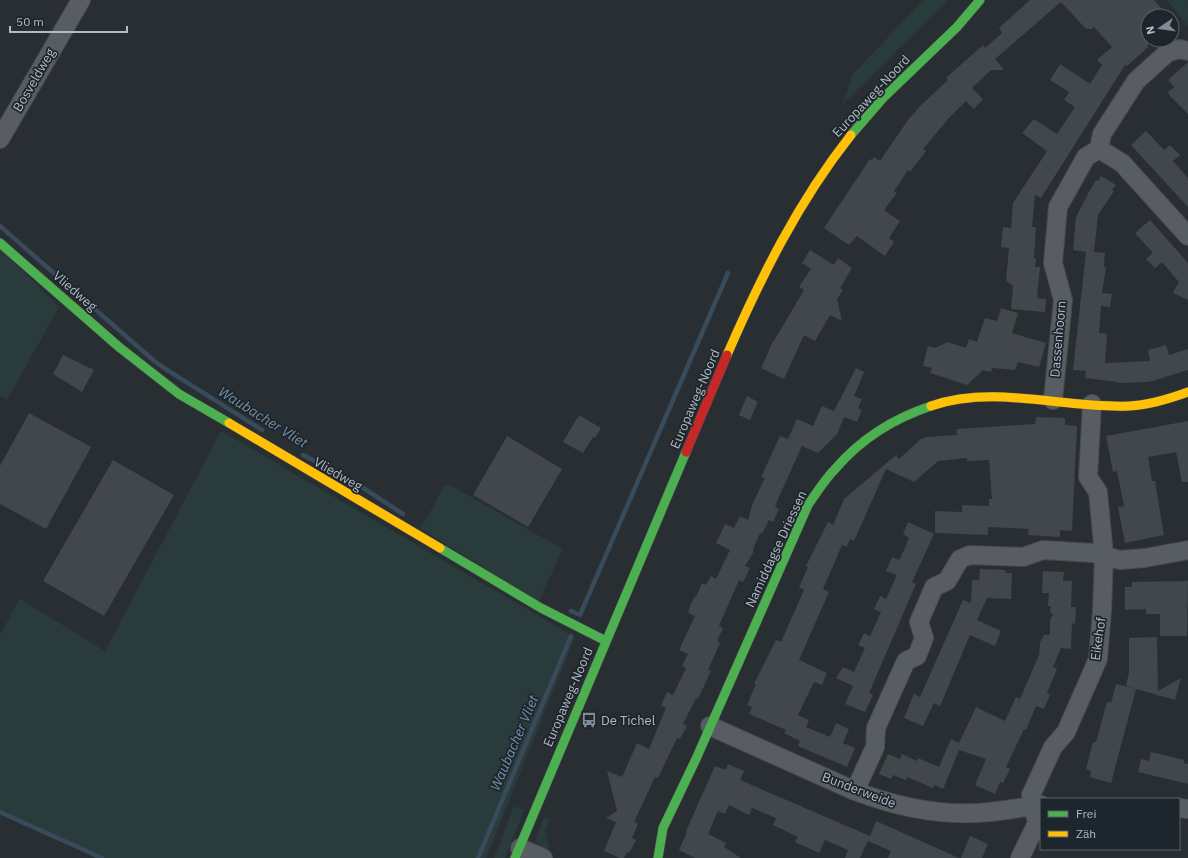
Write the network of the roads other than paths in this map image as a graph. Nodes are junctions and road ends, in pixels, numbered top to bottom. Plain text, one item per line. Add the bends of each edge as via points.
1 (81, 0) edge
2 (980, 0) edge
3 (1188, 52) edge
4 (0, 139) edge
5 (1099, 149) junction
6 (1188, 236) edge
7 (0, 243) edge
8 (1188, 392) edge
9 (1053, 400) junction
10 (1092, 404) junction
11 (1188, 550) edge
12 (1104, 555) junction
13 (606, 641) junction
14 (710, 726) junction
15 (855, 791) junction
16 (1037, 806) edge
17 (518, 853) edge
18 (543, 858) edge
19 (658, 858) edge
20 (1020, 858) edge

1 - 4 street, Bosveldweg
2 - 13 street, Europaweg-Noord via 869,114 802,205 747,312
3 - 5 street via 1180,49 1168,52 1136,81 1102,134
5 - 6 street via 1122,163
5 - 9 street, Dassenhoorn via 1086,157 1058,207 1053,263 1063,300
7 - 13 street, Vliedweg via 119,347 179,394 541,608
8 - 10 street, Namiddagse Driessen via 1168,400 1129,406
9 - 10 street, Namiddagse Driessen
9 - 14 street, Namiddagse Driessen via 974,397 939,403 912,413 884,428 863,442 840,463 808,505
10 - 12 street, Eikehof via 1088,477 1098,492
11 - 12 street via 1120,560
12 - 15 street via 1043,550 1023,557 970,555 960,559 947,581 934,587 919,622 924,638 917,656 906,661 876,728 875,747
12 - 16 street, Eikehof via 1098,659 1066,732 1053,747 1031,795
13 - 17 street, Europaweg-Noord
14 - 15 street, Bunderweide
14 - 19 street, Namiddagse Driessen via 663,828
15 - 16 street, Bunderweide via 879,800 933,811 989,812
16 - 20 street, Eikehof via 1036,823
17 - 18 street

